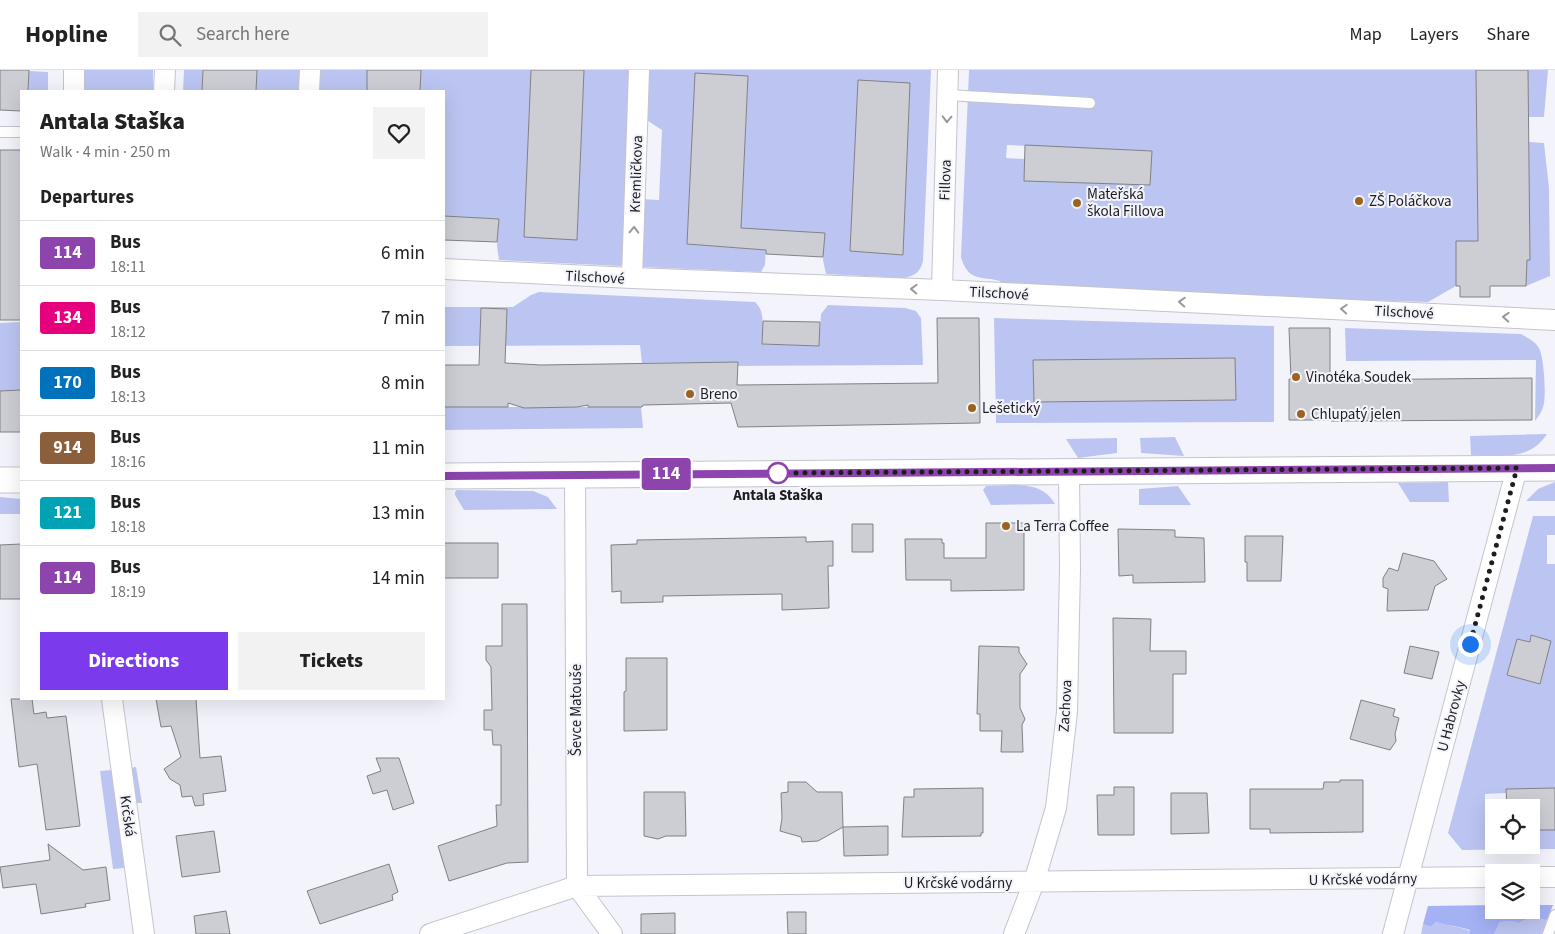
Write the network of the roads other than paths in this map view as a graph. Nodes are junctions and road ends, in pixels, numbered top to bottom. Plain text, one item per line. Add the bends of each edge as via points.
1 (74, 70) edge
2 (165, 70) edge
3 (310, 70) edge
4 (640, 70) edge
5 (948, 70) edge
6 (74, 90) edge
7 (164, 90) edge
8 (309, 90) edge
9 (948, 94) junction
10 (1090, 103) dead end
11 (0, 132) edge
12 (20, 132) edge
13 (445, 269) edge
14 (632, 278) junction
15 (942, 290) junction
16 (1555, 320) edge
17 (1517, 468) junction
18 (1555, 468) edge
19 (1069, 471) junction
20 (576, 475) junction
21 (445, 476) edge
22 (0, 480) edge
23 (20, 480) edge
24 (112, 700) edge
25 (1485, 877) edge
26 (1540, 877) edge
27 (1555, 877) edge
28 (1408, 878) junction
29 (1034, 882) junction
30 (577, 886) junction
31 (1555, 915) edge
32 (144, 934) edge
33 (430, 934) edge
34 (612, 934) edge
35 (1014, 934) edge
36 (1393, 934) edge
37 (1548, 934) edge

1 - 6 street
2 - 7 street
3 - 8 street
14 -> 4 street, Kremličkova
5 - 9 street, Fillova
9 - 10 lane
9 -> 15 street, Fillova
11 - 12 lane
13 - 14 street, Tilschové
15 -> 14 street, Tilschové
16 -> 15 street, Tilschové
17 - 18 street
17 - 19 street
17 - 28 street, U Habrovky
19 - 20 street
19 - 29 street, Zachova via 1067,712 1056,808
20 - 21 street
20 - 30 street, Ševce Matouše
22 - 23 street
24 - 32 street, Krčská
25 - 28 street, U Krčské vodárny
26 - 27 street
28 - 29 street, U Krčské vodárny
28 - 36 street, U Habrovky
29 - 30 street, U Krčské vodárny
29 - 35 street, Zachova
30 - 33 street, U Krčské vodárny
30 - 34 street
31 - 37 lane

